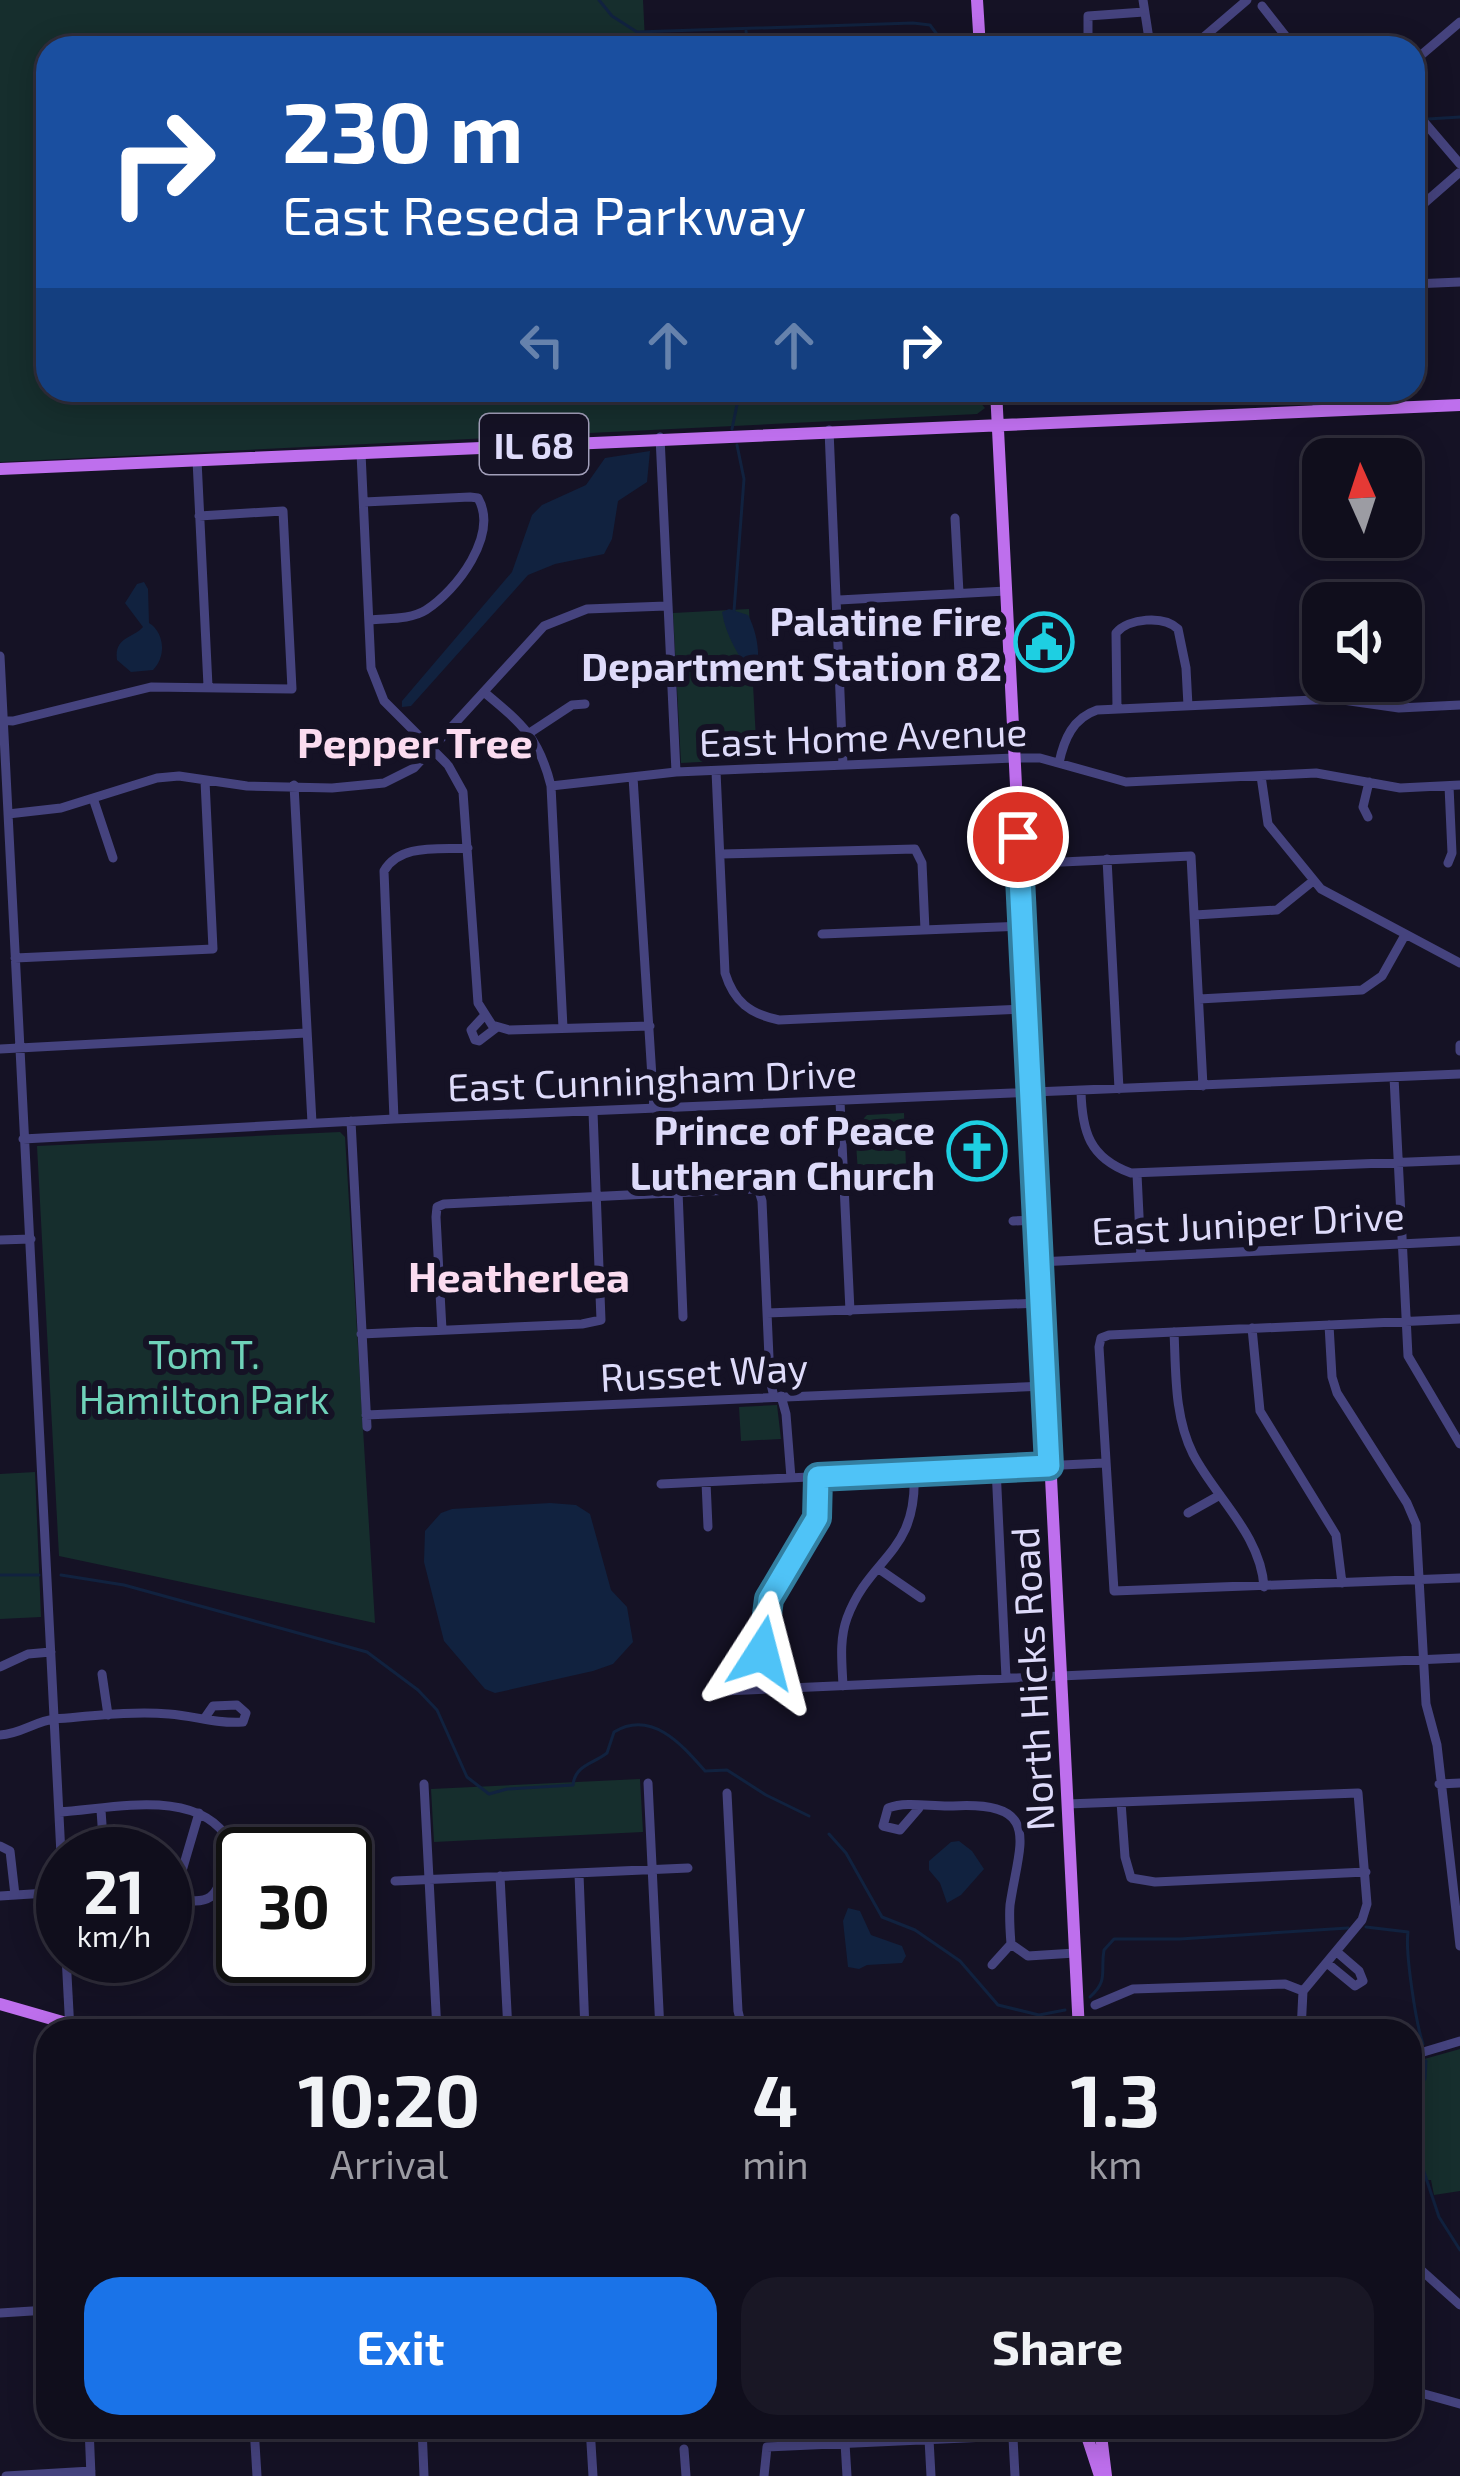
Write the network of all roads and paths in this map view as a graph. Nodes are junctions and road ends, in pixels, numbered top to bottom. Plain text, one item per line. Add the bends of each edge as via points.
1 (977, 0) edge
2 (1247, 0) edge
3 (1143, 6) edge
4 (1262, 6) dead end
5 (1460, 22) edge
6 (979, 36) edge
7 (1088, 36) edge
8 (1148, 36) edge
9 (1205, 36) edge
10 (1286, 36) edge
11 (1425, 52) edge
12 (1425, 124) edge
13 (1460, 168) edge
14 (1425, 202) edge
15 (1460, 282) edge
16 (1425, 283) edge
17 (996, 402) edge
18 (1317, 402) edge
19 (1460, 405) edge
20 (1317, 410) junction
21 (997, 422) junction
22 (829, 430) junction
23 (660, 437) junction
24 (362, 453) junction
25 (196, 460) junction
26 (0, 469) edge
27 (364, 502) junction
28 (200, 516) junction
29 (956, 518) dead end
30 (1006, 591) junction
31 (959, 593) junction
32 (838, 599) junction
33 (666, 606) junction
34 (370, 620) junction
35 (0, 656) edge
36 (208, 686) junction
37 (484, 692) junction
38 (585, 704) dead end
39 (1460, 705) edge
40 (1188, 706) junction
41 (1118, 709) junction
42 (2, 720) edge
43 (531, 732) junction
44 (432, 749) junction
45 (1014, 758) junction
46 (1059, 763) junction
47 (843, 765) junction
48 (716, 771) junction
49 (676, 772) junction
50 (1261, 776) junction
51 (634, 777) junction
52 (3, 780) edge
53 (205, 781) junction
54 (1370, 782) junction
55 (294, 785) junction
56 (551, 786) junction
57 (1455, 786) edge
58 (93, 798) junction
59 (8, 814) junction
60 (1368, 817) dead end
61 (468, 848) junction
62 (721, 854) junction
63 (113, 858) dead end
64 (1108, 859) junction
65 (1448, 863) dead end
66 (1019, 864) junction
67 (1313, 881) junction
68 (1195, 915) junction
69 (0, 922) edge
70 (13, 922) junction
71 (1022, 926) junction
72 (925, 930) junction
73 (822, 934) dead end
74 (1405, 935) junction
75 (15, 958) junction
76 (1460, 963) edge
77 (1199, 1000) junction
78 (742, 1005) junction
79 (1026, 1010) junction
80 (484, 1016) junction
81 (733, 1016) dead end
82 (650, 1026) junction
83 (496, 1028) junction
84 (563, 1028) junction
85 (306, 1033) junction
86 (19, 1048) junction
87 (0, 1049) edge
88 (1460, 1074) edge
89 (1394, 1077) junction
90 (1203, 1086) junction
91 (1119, 1089) junction
92 (1081, 1090) junction
93 (1030, 1093) junction
94 (840, 1101) junction
95 (654, 1109) junction
96 (593, 1112) junction
97 (394, 1119) junction
98 (351, 1121) junction
99 (312, 1123) junction
100 (23, 1138) junction
101 (1460, 1160) edge
102 (1398, 1162) junction
103 (1137, 1174) junction
104 (678, 1191) junction
105 (597, 1195) junction
106 (512, 1200) junction
107 (513, 1215) dead end
108 (1036, 1220) junction
109 (1012, 1221) dead end
110 (31, 1239) junction
111 (0, 1240) edge
112 (1460, 1241) edge
113 (1402, 1244) junction
114 (1141, 1257) junction
115 (1039, 1262) junction
116 (1041, 1303) junction
117 (526, 1310) dead end
118 (850, 1311) junction
119 (767, 1313) junction
120 (683, 1317) dead end
121 (1460, 1319) edge
122 (1405, 1322) junction
123 (1329, 1325) junction
124 (527, 1327) junction
125 (1252, 1328) junction
126 (442, 1330) junction
127 (1174, 1332) junction
128 (361, 1334) junction
129 (1046, 1386) junction
130 (778, 1396) junction
131 (1460, 1444) edge
132 (1104, 1463) junction
133 (1049, 1466) junction
134 (996, 1468) junction
135 (914, 1473) junction
136 (818, 1477) junction
137 (791, 1478) junction
138 (706, 1482) junction
139 (661, 1484) dead end
140 (1220, 1495) junction
141 (1188, 1513) dead end
142 (708, 1527) dead end
143 (879, 1569) junction
144 (1460, 1578) edge
145 (1420, 1580) junction
146 (1342, 1583) junction
147 (1264, 1587) junction
148 (921, 1598) dead end
149 (51, 1652) junction
150 (1460, 1658) edge
151 (1423, 1659) junction
152 (0, 1667) edge
153 (102, 1674) dead end
154 (1060, 1676) junction
155 (1006, 1678) junction
156 (843, 1686) junction
157 (764, 1689) junction
158 (725, 1691) dead end
159 (108, 1715) junction
160 (55, 1719) junction
161 (204, 1719) dead end
162 (0, 1735) edge
163 (648, 1783) dead end
164 (1460, 1783) edge
165 (424, 1784) dead end
166 (1439, 1784) junction
167 (727, 1793) dead end
168 (1121, 1802) junction
169 (1067, 1804) junction
170 (919, 1808) dead end
171 (101, 1810) junction
172 (59, 1812) junction
173 (199, 1814) junction
174 (60, 1827) edge
175 (102, 1827) edge
176 (192, 1834) edge
177 (0, 1846) edge
178 (688, 1868) dead end
179 (651, 1870) junction
180 (1366, 1872) junction
181 (579, 1874) junction
182 (500, 1876) junction
183 (429, 1879) junction
184 (394, 1881) dead end
185 (15, 1894) junction
186 (36, 1894) edge
187 (0, 1896) edge
188 (192, 1903) edge
189 (1011, 1943) junction
190 (1460, 1946) edge
191 (1336, 1952) junction
192 (1075, 1954) junction
193 (1327, 1964) junction
194 (992, 1965) dead end
195 (68, 1983) edge
196 (1304, 1991) junction
197 (0, 2004) edge
198 (1096, 2005) dead end
199 (44, 2019) edge
200 (70, 2019) edge
201 (436, 2019) edge
202 (507, 2019) edge
203 (585, 2019) edge
204 (659, 2019) edge
205 (740, 2019) edge
206 (1078, 2019) edge
207 (1301, 2019) edge
208 (1460, 2041) edge
209 (1422, 2052) edge
210 (1422, 2271) edge
211 (1460, 2305) edge
212 (36, 2311) edge
213 (0, 2313) edge
214 (1422, 2393) edge
215 (1460, 2404) edge
216 (89, 2439) edge
217 (255, 2439) edge
218 (422, 2439) edge
219 (591, 2439) edge
220 (929, 2439) joint
221 (1013, 2439) edge
222 (1093, 2439) edge
223 (845, 2443) junction
224 (685, 2449) dead end
225 (91, 2474) edge
226 (6, 2476) edge
227 (257, 2476) edge
228 (424, 2476) edge
229 (593, 2476) edge
230 (686, 2476) edge
231 (764, 2476) edge
232 (847, 2476) edge
233 (931, 2476) edge
234 (1015, 2476) edge
235 (1103, 2476) edge

1 - 6 main road
2 - 9 street
3 - 7 street via 1088,16
3 - 8 street
4 - 10 street
5 - 11 street
12 - 13 street
13 - 14 street
15 - 16 street
17 - 21 main road, North Hicks Road
18 - 20 street
19 - 20 main road, IL 68
20 - 21 main road, IL 68
21 - 22 main road, IL 68
21 - 30 main road, North Hicks Road
22 - 23 main road, IL 68
22 - 32 street
23 - 24 main road, IL 68
23 - 33 street
24 - 25 main road, IL 68
24 - 27 street
25 - 26 main road, IL 68
25 - 28 street
27 - 34 street
27 - 34 street via 470,497 483,508 477,553 431,606
28 - 36 street
28 - 36 street via 283,511 292,689
29 - 31 street
30 - 31 street
30 - 45 main road, North Hicks Road
31 - 32 street
32 - 47 street
33 - 37 street via 587,609 555,620
33 - 49 street
34 - 44 street via 371,668 384,701
35 - 42 street
36 - 42 street via 132,689
37 - 43 street
37 - 44 street
38 - 43 street
39 - 40 street via 1336,699
40 - 41 street
40 - 41 street via 1178,629 1166,621 1127,623 1116,633
41 - 46 street via 1080,718
42 - 52 street
43 - 56 street
44 - 55 street via 391,781
44 - 61 street via 463,792
45 - 46 street, East Home Avenue
45 - 47 street, East Home Avenue
45 - 66 main road, North Hicks Road
46 - 50 street, East Home Avenue via 1117,782
47 - 48 street, East Home Avenue
48 - 49 street, East Home Avenue
48 - 62 street
49 - 51 street, East Home Avenue
50 - 54 street, East Home Avenue via 1316,773
50 - 67 street via 1268,824
51 - 56 street, East Home Avenue
51 - 82 street
52 - 59 street
53 - 55 street
53 - 58 street via 157,778
53 - 75 street via 213,949
54 - 57 street, East Home Avenue
54 - 60 street
55 - 85 street
56 - 84 street
57 - 65 street
58 - 59 street
58 - 63 street
59 - 70 street
61 - 80 street
61 - 97 street via 406,852 384,871
62 - 72 street via 915,849
62 - 78 street via 725,973
64 - 66 street
64 - 68 street via 1191,856
64 - 91 street
66 - 71 main road, North Hicks Road
67 - 68 street via 1277,910
67 - 74 street
68 - 77 street
69 - 70 street
70 - 75 street
71 - 72 street
71 - 79 main road, North Hicks Road
72 - 73 street
74 - 76 street
74 - 77 street via 1382,976 1362,990
75 - 86 street
77 - 90 street
78 - 79 street via 779,1020
78 - 81 street
79 - 93 main road, North Hicks Road
80 - 83 street
80 - 83 street via 471,1030 475,1040
82 - 84 street
82 - 95 street
83 - 84 street
85 - 86 street
85 - 99 street
86 - 87 street
86 - 100 street
88 - 89 street, East Cunningham Drive
89 - 90 street, East Cunningham Drive
89 - 102 street
90 - 91 street, East Cunningham Drive
91 - 92 street, East Cunningham Drive
92 - 93 street, East Cunningham Drive
92 - 103 street via 1092,1148
93 - 94 street, East Cunningham Drive
93 - 108 main road, North Hicks Road
94 - 95 street, East Cunningham Drive
94 - 118 street
95 - 96 street, East Cunningham Drive
96 - 97 street, East Cunningham Drive
96 - 105 street
97 - 98 street, East Cunningham Drive
98 - 99 street, East Cunningham Drive
98 - 128 street
99 - 100 street, East Cunningham Drive
100 - 110 street
101 - 102 street
102 - 103 street
102 - 113 street
103 - 114 street
104 - 105 street
104 - 119 street via 759,1191
104 - 120 street
105 - 106 street
105 - 124 street via 601,1320
106 - 107 street
106 - 126 street via 437,1208
108 - 109 street
108 - 115 main road, North Hicks Road
110 - 111 street
110 - 149 street
112 - 113 street, East Juniper Drive
113 - 114 street, East Juniper Drive
113 - 122 street
114 - 115 street, East Juniper Drive
115 - 116 main road, North Hicks Road
116 - 118 street
116 - 129 main road, North Hicks Road
117 - 124 street
118 - 119 street
119 - 130 street
121 - 122 street
122 - 123 street
122 - 131 street via 1412,1369
123 - 125 street
123 - 145 street via 1333,1383 1413,1515
124 - 126 street
125 - 127 street
125 - 146 street via 1259,1411 1336,1535
126 - 128 street
127 - 132 street via 1101,1338
127 - 140 street via 1185,1435
128 - 130 street, Russet Way via 366,1421
129 - 130 street, Russet Way
129 - 133 main road, North Hicks Road
130 - 137 street
132 - 133 street
132 - 147 street via 1114,1591
133 - 134 street
133 - 154 main road, North Hicks Road
134 - 135 street
134 - 155 street
135 - 136 street
135 - 143 street via 910,1526
136 - 137 street
136 - 157 street via 817,1518 765,1615
137 - 138 street
138 - 139 street
138 - 142 street
140 - 141 street
140 - 147 street via 1258,1555
143 - 148 street
143 - 156 street via 844,1624
144 - 145 street
145 - 146 street
145 - 151 street
146 - 147 street
149 - 152 street
149 - 160 street
150 - 151 street
151 - 154 street
151 - 166 street
153 - 159 street
154 - 155 street
154 - 169 main road, North Hicks Road
155 - 156 street
156 - 157 street
157 - 158 street
159 - 160 street
159 - 161 street
160 - 162 street
160 - 172 street
163 - 179 street
164 - 166 street
165 - 183 street
166 - 190 street
167 - 205 street
168 - 169 street
168 - 180 street via 1131,1878
168 - 180 street via 1358,1792
169 - 192 main road, North Hicks Road
170 - 189 street via 989,1804 1014,1821 1023,1845
171 - 172 street
171 - 173 street via 178,1806
171 - 175 street
172 - 174 street
173 - 176 street
173 - 188 street via 230,1842 215,1892
177 - 185 street via 14,1860
178 - 179 street
179 - 181 street
179 - 204 street
180 - 191 street via 1363,1920
181 - 182 street
181 - 203 street
182 - 183 street
182 - 202 street
183 - 184 street
183 - 201 street
185 - 186 street
185 - 187 street
189 - 192 street via 1028,1956
189 - 194 street
191 - 193 street
191 - 193 street via 1363,1981 1354,1986
192 - 206 main road, North Hicks Road
193 - 196 street
195 - 200 street
196 - 198 street via 1285,1984 1133,1989
196 - 207 street
197 - 199 main road
208 - 209 street
210 - 211 street
212 - 213 street
214 - 215 street
216 - 225 street
217 - 227 street
218 - 228 street
219 - 229 street
220 - 223 street
220 - 233 street
221 - 234 street
222 - 235 main road
223 - 231 street via 765,2449
223 - 232 street
224 - 230 street
225 - 226 street

